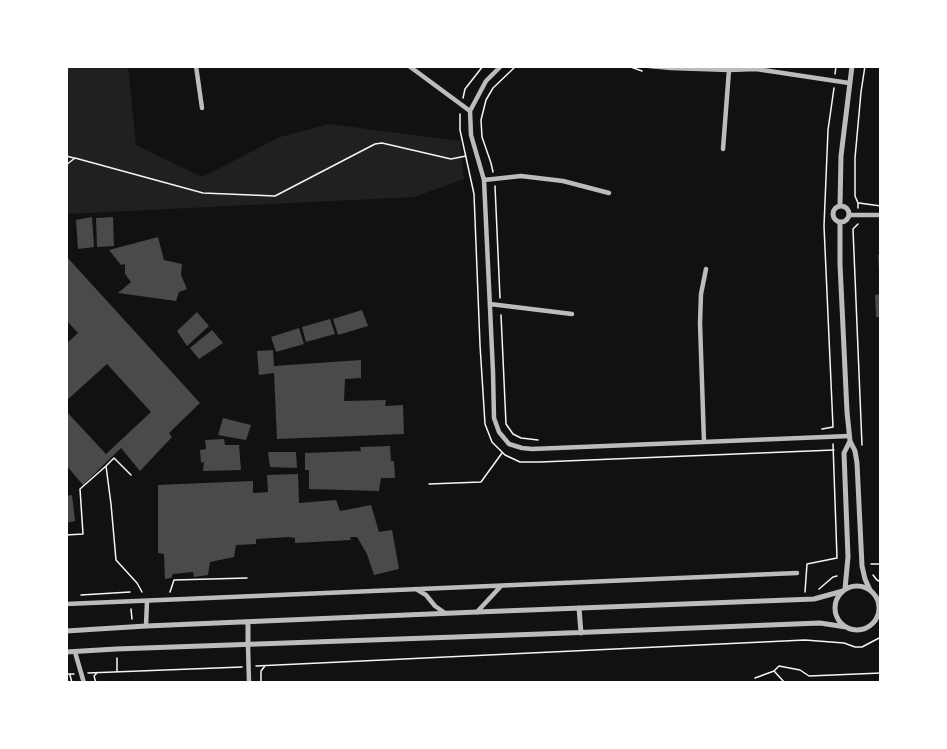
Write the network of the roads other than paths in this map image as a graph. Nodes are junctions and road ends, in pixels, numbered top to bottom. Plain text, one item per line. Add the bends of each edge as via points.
1 (196, 66) edge
2 (409, 66) edge
3 (501, 66) edge
4 (649, 66) edge
5 (852, 66) edge
6 (715, 67) edge
7 (729, 70) junction
8 (849, 83) junction
9 (202, 108) dead end
10 (470, 111) junction
11 (723, 149) dead end
12 (484, 180) junction
13 (609, 193) dead end
14 (840, 206) junction
15 (849, 215) junction
16 (881, 215) edge
17 (840, 222) junction
18 (706, 269) dead end
19 (490, 304) junction
20 (572, 314) dead end
21 (849, 439) junction
22 (704, 442) junction
23 (797, 573) dead end
24 (501, 586) junction
25 (416, 589) junction
26 (844, 590) junction
27 (870, 590) junction
28 (878, 595) edge
29 (147, 601) junction
30 (66, 604) edge
31 (579, 608) junction
32 (477, 612) junction
33 (445, 613) junction
34 (879, 617) edge
35 (248, 622) junction
36 (146, 626) junction
37 (846, 627) junction
38 (66, 631) edge
39 (580, 633) junction
40 (248, 645) junction
41 (66, 652) edge
42 (75, 652) junction
43 (84, 683) edge
44 (249, 683) edge

1 - 9 street
2 - 10 street
3 - 10 street via 486,81
4 - 6 street
5 - 8 street
6 - 7 street
7 - 8 street via 756,69
7 - 11 street
8 - 14 street
10 - 12 street via 471,135
12 - 13 street via 521,176 563,181
12 - 19 street
14 - 15 street
14 - 17 street via 833,216
15 - 16 street
15 - 17 street
17 - 21 street
18 - 22 street via 700,323
19 - 20 street
19 - 22 street via 494,418 509,444 532,449
21 - 22 street via 833,436
21 - 26 street via 844,453 848,557
21 - 27 street via 855,451 862,566
23 - 24 street
24 - 25 street
24 - 32 street
25 - 29 street
25 - 33 street
26 - 27 street via 858,586
26 - 31 street via 814,599
26 - 37 street via 835,610
27 - 28 street
28 - 34 street
29 - 30 street
29 - 36 street
31 - 32 street
31 - 39 street
32 - 33 street
33 - 35 street
34 - 37 street via 868,628
35 - 36 street
35 - 40 street
36 - 38 street
37 - 39 street via 820,623
39 - 40 street
40 - 42 street
40 - 44 street
41 - 42 street
42 - 43 street

